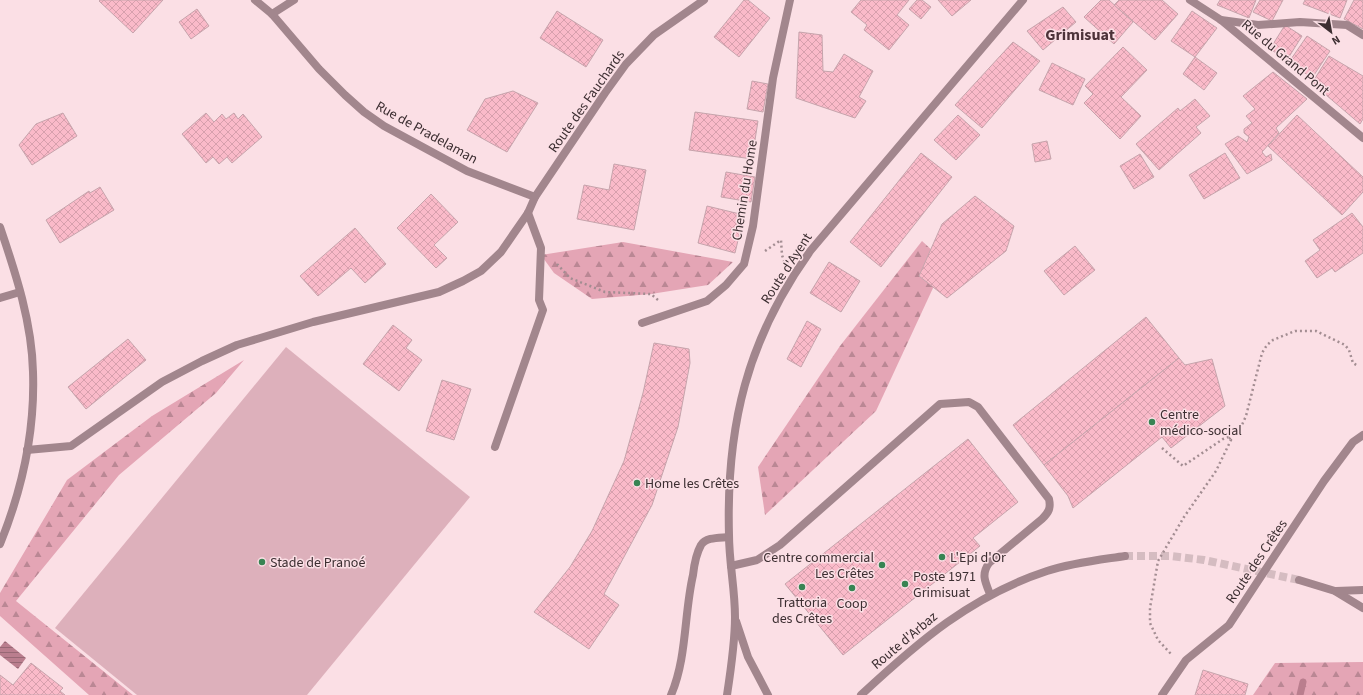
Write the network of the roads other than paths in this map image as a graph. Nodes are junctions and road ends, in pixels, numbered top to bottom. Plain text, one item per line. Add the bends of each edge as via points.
1 (255, 0) edge
2 (294, 0) edge
3 (704, 0) edge
4 (790, 0) edge
5 (1023, 0) edge
6 (1190, 0) edge
7 (272, 14) junction
8 (1222, 20) junction
9 (1363, 35) edge
10 (1363, 138) edge
11 (535, 197) junction
12 (528, 213) junction
13 (0, 227) edge
14 (20, 292) junction
15 (0, 298) edge
16 (642, 323) dead end
17 (1363, 435) edge
18 (495, 447) dead end
19 (27, 450) junction
20 (728, 537) junction
21 (0, 544) edge
22 (1125, 556) tunnel mouth
23 (731, 566) junction
24 (1299, 580) tunnel mouth
25 (1363, 590) edge
26 (1335, 591) junction
27 (990, 594) junction
28 (1363, 608) edge
29 (735, 617) junction
30 (671, 695) edge
31 (727, 695) edge
32 (768, 695) edge
33 (860, 695) edge
34 (1162, 695) edge

1 - 7 street, Rue de Pradelaman
2 - 7 street
3 - 11 street, Route des Fauchards via 654,35 626,64
4 - 16 street, Chemin du Home via 773,78 753,226 744,264 726,285 707,301
5 - 20 street, Route d'Ayent via 811,250 784,290 745,379 736,420 728,488
6 - 8 street, Rue du Grand Pont
7 - 11 street, Rue de Pradelaman via 320,69 364,112 384,126 467,171
8 - 9 street via 1258,25 1300,22 1347,25
8 - 10 street, Rue du Grand Pont
11 - 12 street, Route des Fauchards
12 - 18 street via 541,248 538,300 543,310
12 - 19 street, Route des Fauchards via 501,252 481,271 463,281 439,292 313,322 237,345 162,382 72,446
13 - 14 street
14 - 15 street
14 - 19 street via 33,371
17 - 34 street, Route des Crêtes via 1353,442 1324,481 1229,625 1183,666
19 - 21 street via 12,514
20 - 23 street, Route d'Ayent
20 - 30 street via 709,539 701,544 689,592 684,642
22 - 27 street, Route d'Arbaz via 1049,571
23 - 27 street via 757,560 780,545 940,404 969,402 978,407 1049,499 1050,506 1042,518 989,563 984,579
23 - 29 street, Route d'Ayent
24 - 26 street
25 - 26 street
26 - 28 street
27 - 33 street, Route d'Arbaz via 939,627 898,659
29 - 31 street, Route d'Ayent
29 - 32 street, Route d'Ayent via 748,657

